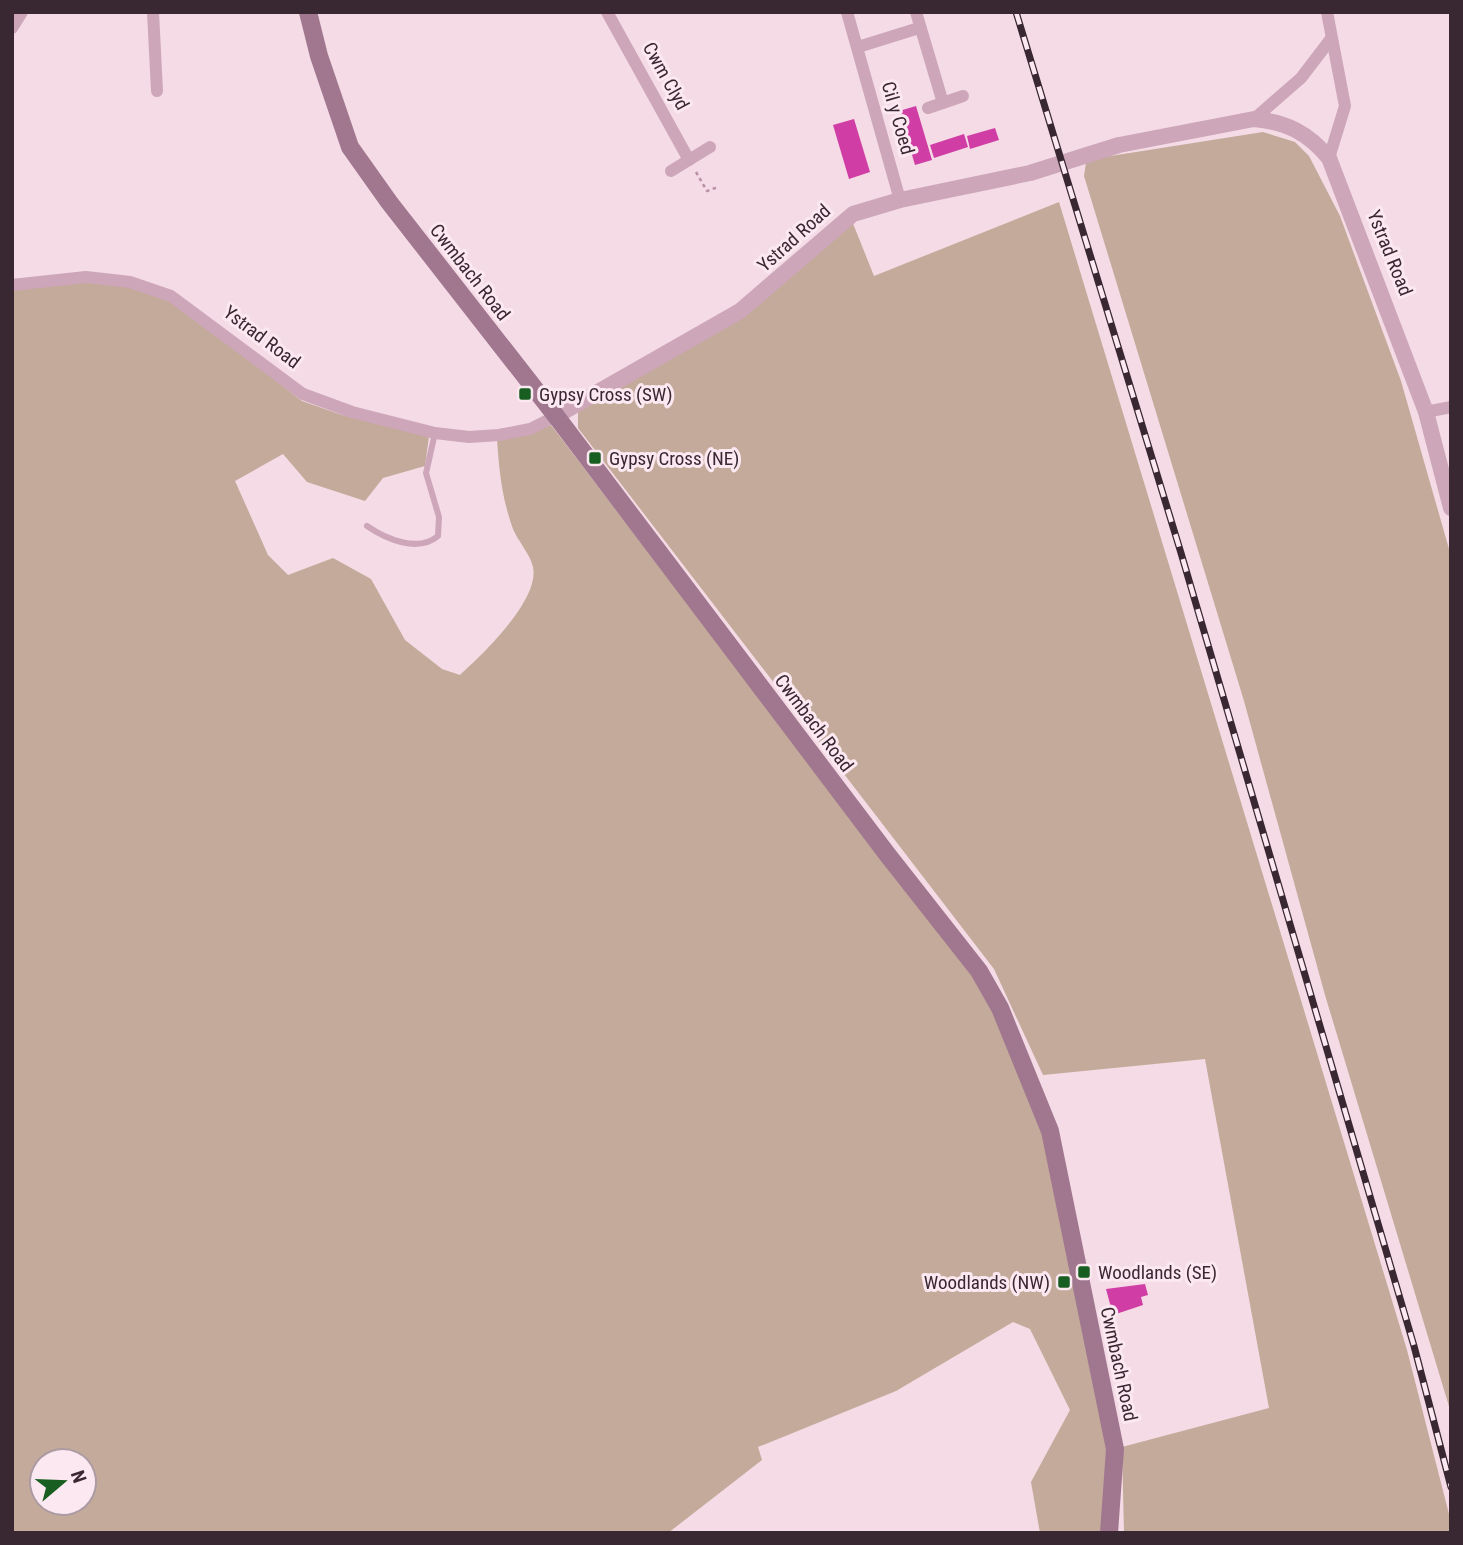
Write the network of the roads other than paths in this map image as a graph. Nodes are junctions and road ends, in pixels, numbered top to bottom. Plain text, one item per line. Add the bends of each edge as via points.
1 (22, 12) edge
2 (153, 12) edge
3 (308, 12) edge
4 (607, 12) edge
5 (847, 12) edge
6 (916, 12) edge
7 (1327, 12) edge
8 (12, 28) edge
9 (919, 28) junction
10 (1330, 40) junction
11 (858, 47) junction
12 (157, 91) dead end
13 (963, 96) dead end
14 (943, 103) junction
15 (928, 108) dead end
16 (1254, 119) junction
17 (710, 147) dead end
18 (1329, 158) junction
19 (689, 160) junction
20 (671, 171) dead end
21 (900, 200) junction
22 (12, 285) edge
23 (1451, 407) edge
24 (1426, 412) junction
25 (556, 416) junction
26 (435, 433) junction
27 (1451, 508) edge
28 (367, 526) dead end
29 (1109, 1533) edge

1 - 8 street
2 - 12 street via 163,74
3 - 25 main road, Cwmbach Road via 350,147
4 - 19 street, Cwm Clyd
5 - 11 street, Cil y Coed
6 - 9 street
7 - 10 street
9 - 11 street
9 - 14 street
10 - 16 street via 1301,78
10 - 18 street via 1345,106
11 - 21 street, Cil y Coed
13 - 14 street, Cil y Coed
14 - 15 street, Cil y Coed
16 - 18 street, Ystrad Road via 1301,131
16 - 21 street, Ystrad Road via 1119,145 1030,173
17 - 19 street
18 - 24 street, Ystrad Road
19 - 20 street
21 - 25 street, Ystrad Road via 853,214 740,311
22 - 26 street, Ystrad Road via 86,277 130,282 171,296 303,394
23 - 24 street
24 - 27 street, Ystrad Road
25 - 26 street, Ystrad Road via 530,429 499,435 469,438
25 - 29 main road, Cwmbach Road via 979,971 1000,1008 1052,1144 1115,1449
26 - 28 lane via 426,472 439,517 438,536 425,543 393,541

